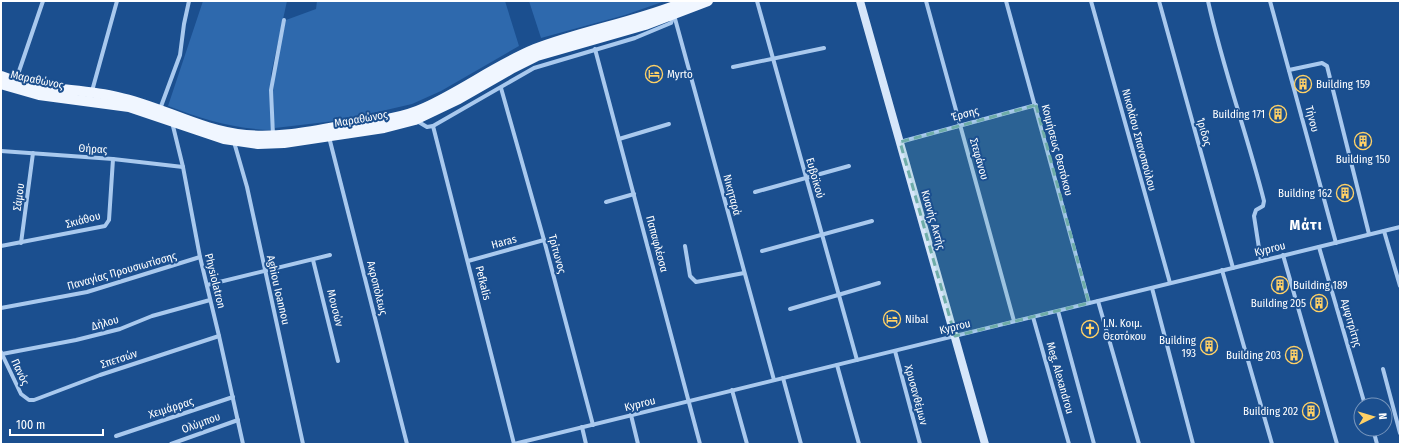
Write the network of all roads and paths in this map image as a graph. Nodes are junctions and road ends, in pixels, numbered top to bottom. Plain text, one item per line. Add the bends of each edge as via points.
1 (43, 1) edge
2 (116, 1) edge
3 (189, 1) edge
4 (687, 1) edge
5 (708, 1) edge
6 (757, 1) edge
7 (860, 1) edge
8 (926, 1) edge
9 (1006, 1) edge
10 (1091, 1) edge
11 (1159, 1) edge
12 (1208, 1) edge
13 (1270, 1) edge
14 (674, 14) junction
15 (284, 20) dead end
16 (824, 48) dead end
17 (595, 49) junction
18 (772, 59) junction
19 (732, 67) dead end
20 (1289, 70) junction
21 (1, 76) edge
22 (16, 82) junction
23 (1, 84) edge
24 (501, 88) junction
25 (92, 93) junction
26 (1036, 105) junction
27 (160, 109) junction
28 (415, 120) junction
29 (172, 122) junction
30 (669, 124) dead end
31 (960, 125) junction
32 (433, 126) junction
33 (273, 135) junction
34 (329, 137) junction
35 (619, 139) junction
36 (234, 141) junction
37 (900, 142) junction
38 (1, 151) edge
39 (33, 153) junction
40 (113, 159) junction
41 (849, 166) dead end
42 (183, 167) junction
43 (805, 177) junction
44 (755, 192) dead end
45 (634, 194) junction
46 (606, 202) dead end
47 (872, 221) dead end
48 (1400, 227) edge
49 (1384, 231) junction
50 (1369, 234) junction
51 (821, 235) junction
52 (544, 240) junction
53 (21, 243) junction
54 (1336, 243) junction
55 (1, 246) edge
56 (685, 246) dead end
57 (1319, 247) junction
58 (762, 251) dead end
59 (330, 255) dead end
60 (1283, 255) junction
61 (200, 257) junction
62 (313, 260) junction
63 (468, 261) junction
64 (1261, 261) junction
65 (1233, 268) junction
66 (1222, 270) junction
67 (264, 271) junction
68 (744, 273) junction
69 (879, 283) dead end
70 (1170, 283) junction
71 (207, 285) junction
72 (1400, 286) edge
73 (1152, 288) junction
74 (838, 295) junction
75 (210, 300) junction
76 (1098, 301) junction
77 (1089, 303) junction
78 (1, 308) edge
79 (790, 309) dead end
80 (1058, 311) junction
81 (1033, 317) junction
82 (1014, 321) junction
83 (220, 336) junction
84 (955, 336) junction
85 (895, 351) junction
86 (1, 353) edge
87 (857, 360) junction
88 (338, 361) dead end
89 (837, 365) junction
90 (1383, 369) dead end
91 (783, 378) junction
92 (774, 380) junction
93 (732, 390) junction
94 (233, 397) junction
95 (1363, 397) edge
96 (26, 398) joint
97 (689, 401) junction
98 (631, 415) junction
99 (238, 420) junction
100 (593, 425) junction
101 (582, 428) junction
102 (1400, 433) edge
103 (116, 436) dead end
104 (524, 443) edge
105 (171, 444) edge
106 (241, 444) edge
107 (303, 444) edge
108 (407, 444) edge
109 (514, 444) edge
110 (586, 444) edge
111 (638, 444) edge
112 (700, 444) edge
113 (747, 444) edge
114 (801, 444) edge
115 (859, 444) edge
116 (920, 444) edge
117 (985, 444) edge
118 (1069, 444) edge
119 (1094, 444) edge
120 (1139, 444) edge
121 (1193, 444) edge
122 (1272, 444) edge
123 (1337, 444) edge

1 - 22 street
2 - 25 street
3 - 27 street via 180,55
4 - 33 main road, Μαραθώνος via 643,17 535,49 415,112 382,120
5 - 14 main road, Μαραθώνος
6 - 18 street, Ευβοϊκού
7 - 37 street, Κυανής Ακτής
8 - 31 street, Στεφάνου
9 - 26 street, Κοιμήσεως Θεοτόκου
10 - 70 street, Νικολάου Σπανοπούλου
11 - 65 street, Ίριδος
12 - 64 street via 1216,37 1254,158 1264,201 1254,216
13 - 20 street, Τήνου
14 - 17 street via 672,23 659,29
14 - 28 main road, Μαραθώνος via 538,56
14 - 68 street, Νικηταρά
15 - 33 street via 271,90
16 - 18 street
17 - 24 street via 534,68
17 - 35 street, Παπαφλέσσα
18 - 19 street
18 - 43 street, Ευβοϊκού
20 - 50 street via 1322,63 1327,66
20 - 54 street, Τήνου
21 - 22 main road, Μαραθώνος
22 - 25 main road, Μαραθώνος via 42,88
23 - 29 main road, Μαραθώνος via 39,95 129,107
24 - 32 street
24 - 52 street, Τρίτωνος
25 - 27 main road, Μαραθώνος via 123,98
26 - 31 street, Έρσης
26 - 77 street, Κοιμήσεως Θεοτόκου
27 - 33 main road, Μαραθώνος via 227,132
28 - 32 street via 427,127
28 - 34 main road, Μαραθώνος
29 - 36 main road, Μαραθώνος
29 - 42 street, Physiolatron
30 - 35 street
31 - 37 street, Έρσης
31 - 82 street, Στεφάνου
32 - 63 street, Pefkalis
34 - 36 main road, Μαραθώνος via 272,144
34 - 108 street, Ακροπόλεως
35 - 45 street, Παπαφλέσσα
36 - 67 street, Aghiou Ioannou via 247,188
37 - 84 street, Κυανής Ακτής
38 - 39 street, Θήρας
39 - 40 street, Θήρας
39 - 53 street, Σάμου
40 - 42 street, Θήρας
40 - 53 street, Σκιάθου via 108,223 104,226
41 - 43 street
42 - 61 street, Physiolatron
43 - 44 street
43 - 51 street, Ευβοϊκού
45 - 46 street
45 - 97 street, Παπαφλέσσα
47 - 51 street
48 - 49 street, Kyprou
49 - 50 street, Kyprou
49 - 72 street
50 - 54 street, Kyprou
51 - 58 street
51 - 74 street, Ευβοϊκού
52 - 63 street, Haras
52 - 100 street, Τρίτωνος
53 - 55 street, Σκιάθου
54 - 57 street, Kyprou
56 - 68 street via 690,276 696,282
57 - 60 street, Kyprou
57 - 95 street, Αμφιτρίτης
59 - 62 street
60 - 64 street, Kyprou
60 - 123 street
61 - 71 street, Physiolatron
61 - 78 street, Παναγίας Προυσιωτίσσης via 87,292
62 - 67 street
62 - 88 street, Μουσών
63 - 109 street, Pefkalis
64 - 65 street, Kyprou
65 - 66 street, Kyprou
66 - 70 street, Kyprou
66 - 122 street
67 - 71 street
67 - 107 street, Aghiou Ioannou
68 - 92 street, Νικηταρά
69 - 74 street
70 - 73 street, Kyprou
71 - 75 street, Physiolatron
73 - 76 street, Kyprou
73 - 121 street
74 - 79 street
74 - 87 street, Ευβοϊκού
75 - 83 street, Physiolatron
75 - 86 street, Δήλου via 152,316 120,329 76,340
76 - 77 street, Kyprou
76 - 120 street
77 - 80 street, Kyprou
80 - 81 street, Kyprou
80 - 119 street
81 - 82 street, Kyprou
81 - 118 street, Meg. Alexandrou
82 - 84 street, Kyprou
83 - 94 street, Physiolatron
83 - 96 street, Σπετσών via 100,375 37,400
84 - 85 street, Kyprou
84 - 117 street, Κυανής Ακτής
85 - 87 street, Kyprou
85 - 116 street, Χρυσανθέμων
86 - 96 street, Πανός via 20,394
87 - 89 street, Kyprou
89 - 91 street, Kyprou
89 - 115 street
90 - 102 street
91 - 92 street, Kyprou
91 - 114 street
92 - 93 street, Kyprou
93 - 97 street, Kyprou
93 - 113 street
94 - 99 street, Physiolatron
94 - 103 street, Χειμάρρας
97 - 98 street, Kyprou
97 - 112 street, Παπαφλέσσα
98 - 100 street, Kyprou
98 - 111 street
99 - 105 street, Ολύμπου
99 - 106 street, Physiolatron
100 - 101 street, Kyprou
101 - 104 street, Kyprou
101 - 110 street
104 - 109 street, Kyprou

